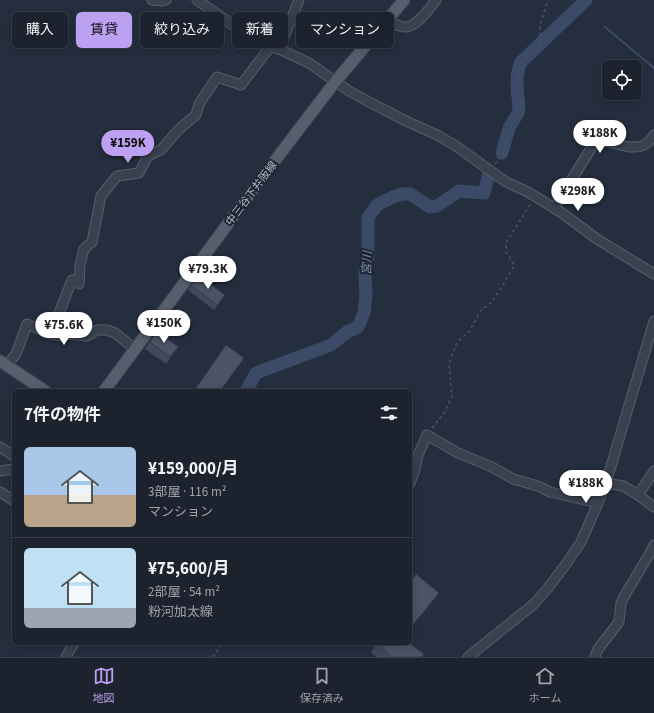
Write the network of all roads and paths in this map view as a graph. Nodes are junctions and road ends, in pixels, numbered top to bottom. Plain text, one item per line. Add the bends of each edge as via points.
1 (152, 0) edge
2 (166, 0) edge
3 (197, 0) edge
4 (299, 0) edge
5 (404, 0) edge
6 (436, 0) edge
7 (548, 0) edge
8 (394, 12) edge
9 (232, 24) edge
10 (394, 24) edge
11 (269, 48) edge
12 (275, 48) edge
13 (363, 48) edge
14 (280, 49) junction
15 (335, 82) junction
16 (654, 135) edge
17 (490, 170) junction
18 (535, 197) junction
19 (554, 208) junction
20 (654, 274) edge
21 (654, 321) edge
22 (51, 334) junction
23 (135, 349) junction
24 (3, 363) edge
25 (42, 389) edge
26 (105, 389) edge
27 (427, 435) junction
28 (0, 447) edge
29 (12, 455) edge
30 (12, 469) edge
31 (654, 471) edge
32 (0, 472) edge
33 (412, 478) edge
34 (606, 483) junction
35 (0, 492) edge
36 (638, 495) junction
37 (12, 500) edge
38 (598, 503) junction
39 (654, 507) edge
40 (654, 545) edge
41 (73, 645) edge
42 (221, 645) edge
43 (66, 657) edge
44 (213, 657) edge
45 (468, 657) edge
46 (595, 657) edge

1 - 2 street
3 - 9 street
4 - 14 street
5 - 8 main road, 中三谷下井阪線
6 - 10 street via 419,20 412,24 405,27
7 - 17 path via 540,25 541,44 520,67 518,82 521,110 510,128 503,154
11 - 22 street via 241,85 217,77 199,104 196,115 178,130 162,149 148,156 139,173 117,176 101,196 92,242 84,249 79,284 72,280
12 - 14 street
13 - 15 main road, 中三谷下井阪線
14 - 15 street via 308,63
15 - 17 street via 373,104 437,135
15 - 23 main road, 中三谷下井阪線
16 - 19 street via 641,146 629,147 600,139 595,142
17 - 18 street via 506,182
18 - 19 street
18 - 27 path via 506,243 506,252 514,266 491,303 481,310 469,332 457,342 448,363 452,396
19 - 20 street via 597,239
21 - 34 street
22 - 23 street via 87,336 97,330 107,330 116,333
22 - 24 street via 27,324 16,354
23 - 26 main road, 中三谷下井阪線
24 - 25 main road
27 - 33 street
27 - 38 street via 513,479 550,492
28 - 29 street
30 - 32 street
31 - 36 street
34 - 36 street via 623,486
34 - 38 street
35 - 37 street
36 - 39 street
38 - 45 street via 581,542 548,588 534,604
40 - 46 street via 621,603 618,622
41 - 43 street
42 - 44 path

